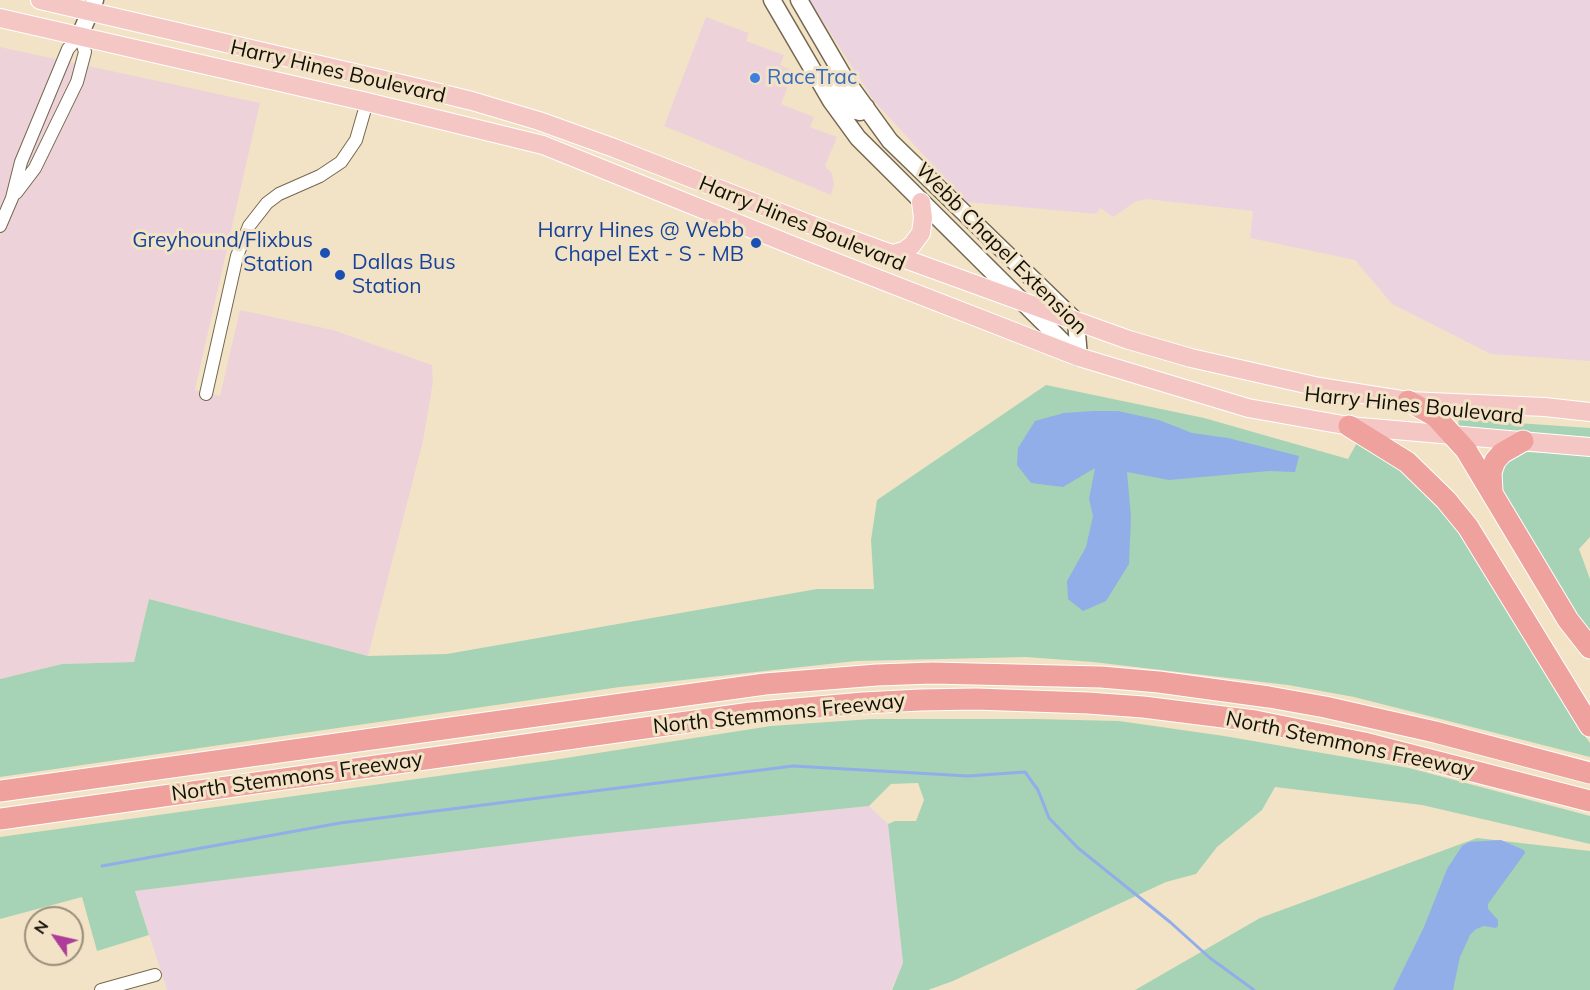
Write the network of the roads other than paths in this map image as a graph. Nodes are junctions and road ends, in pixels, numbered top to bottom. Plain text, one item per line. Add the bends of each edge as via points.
1 (40, 0) edge
2 (772, 0) edge
3 (799, 0) edge
4 (92, 5) edge
5 (0, 18) edge
6 (80, 35) junction
7 (801, 49) junction
8 (378, 78) junction
9 (367, 102) junction
10 (866, 107) junction
11 (614, 148) junction
12 (605, 170) junction
13 (12, 198) junction
14 (921, 202) junction
15 (809, 224) junction
16 (0, 226) edge
17 (799, 248) junction
18 (893, 254) junction
19 (1025, 302) junction
20 (1076, 321) junction
21 (1079, 357) junction
22 (206, 394) dead end
23 (1408, 401) junction
24 (1590, 412) edge
25 (1349, 426) junction
26 (1455, 435) junction
27 (1523, 441) junction
28 (1590, 447) edge
29 (1492, 491) junction
30 (1590, 648) edge
31 (1590, 726) edge
32 (1589, 773) edge
33 (0, 791) edge
34 (1590, 801) edge
35 (0, 819) edge
36 (155, 975) dead end
37 (101, 990) edge

1 - 4 main road, Harry Hines Boulevard
2 - 7 main road, Webb Chapel Extension
3 - 10 main road, Webb Chapel Extension
4 - 6 main road
4 - 8 main road, Harry Hines Boulevard
5 - 6 main road, Harry Hines Boulevard
6 - 9 main road, Harry Hines Boulevard
6 - 13 street via 68,49 21,162
6 - 13 street via 85,52 77,82 35,168
7 - 10 main road via 818,58 853,110 860,112
7 - 14 main road, Webb Chapel Extension via 858,138
8 - 9 main road
8 - 11 main road, Harry Hines Boulevard via 483,104
9 - 12 main road, Harry Hines Boulevard via 530,141
9 - 22 street via 356,140 341,162 279,194 249,226 237,256
10 - 20 main road, Webb Chapel Extension via 890,141
11 - 12 main road
11 - 15 main road, Harry Hines Boulevard
12 - 17 main road, Harry Hines Boulevard
13 - 16 street
14 - 18 main road via 921,233 912,245
14 - 19 main road, Webb Chapel Extension
15 - 17 main road
15 - 18 main road, Harry Hines Boulevard
17 - 21 main road, Harry Hines Boulevard
18 - 19 main road, Harry Hines Boulevard
19 - 20 main road, Harry Hines Boulevard
19 - 21 main road, Webb Chapel Extension
20 - 21 main road, Webb Chapel Extension
20 - 23 main road, Harry Hines Boulevard via 1160,349 1256,374
21 - 25 main road, Harry Hines Boulevard via 1248,408
23 - 24 main road, Harry Hines Boulevard
23 - 26 highway via 1435,416
25 - 26 main road, Harry Hines Boulevard
25 - 31 highway via 1407,462 1461,518
26 - 27 main road, Harry Hines Boulevard
26 - 29 highway
27 - 28 main road, Harry Hines Boulevard
27 - 29 highway via 1495,461
29 - 30 highway via 1568,620
32 - 33 highway, North Stemmons Freeway via 1435,732 1269,697 1101,677 932,673 754,686
34 - 35 highway, North Stemmons Freeway via 1398,751 1255,721 1143,707 965,699 751,713
36 - 37 street

